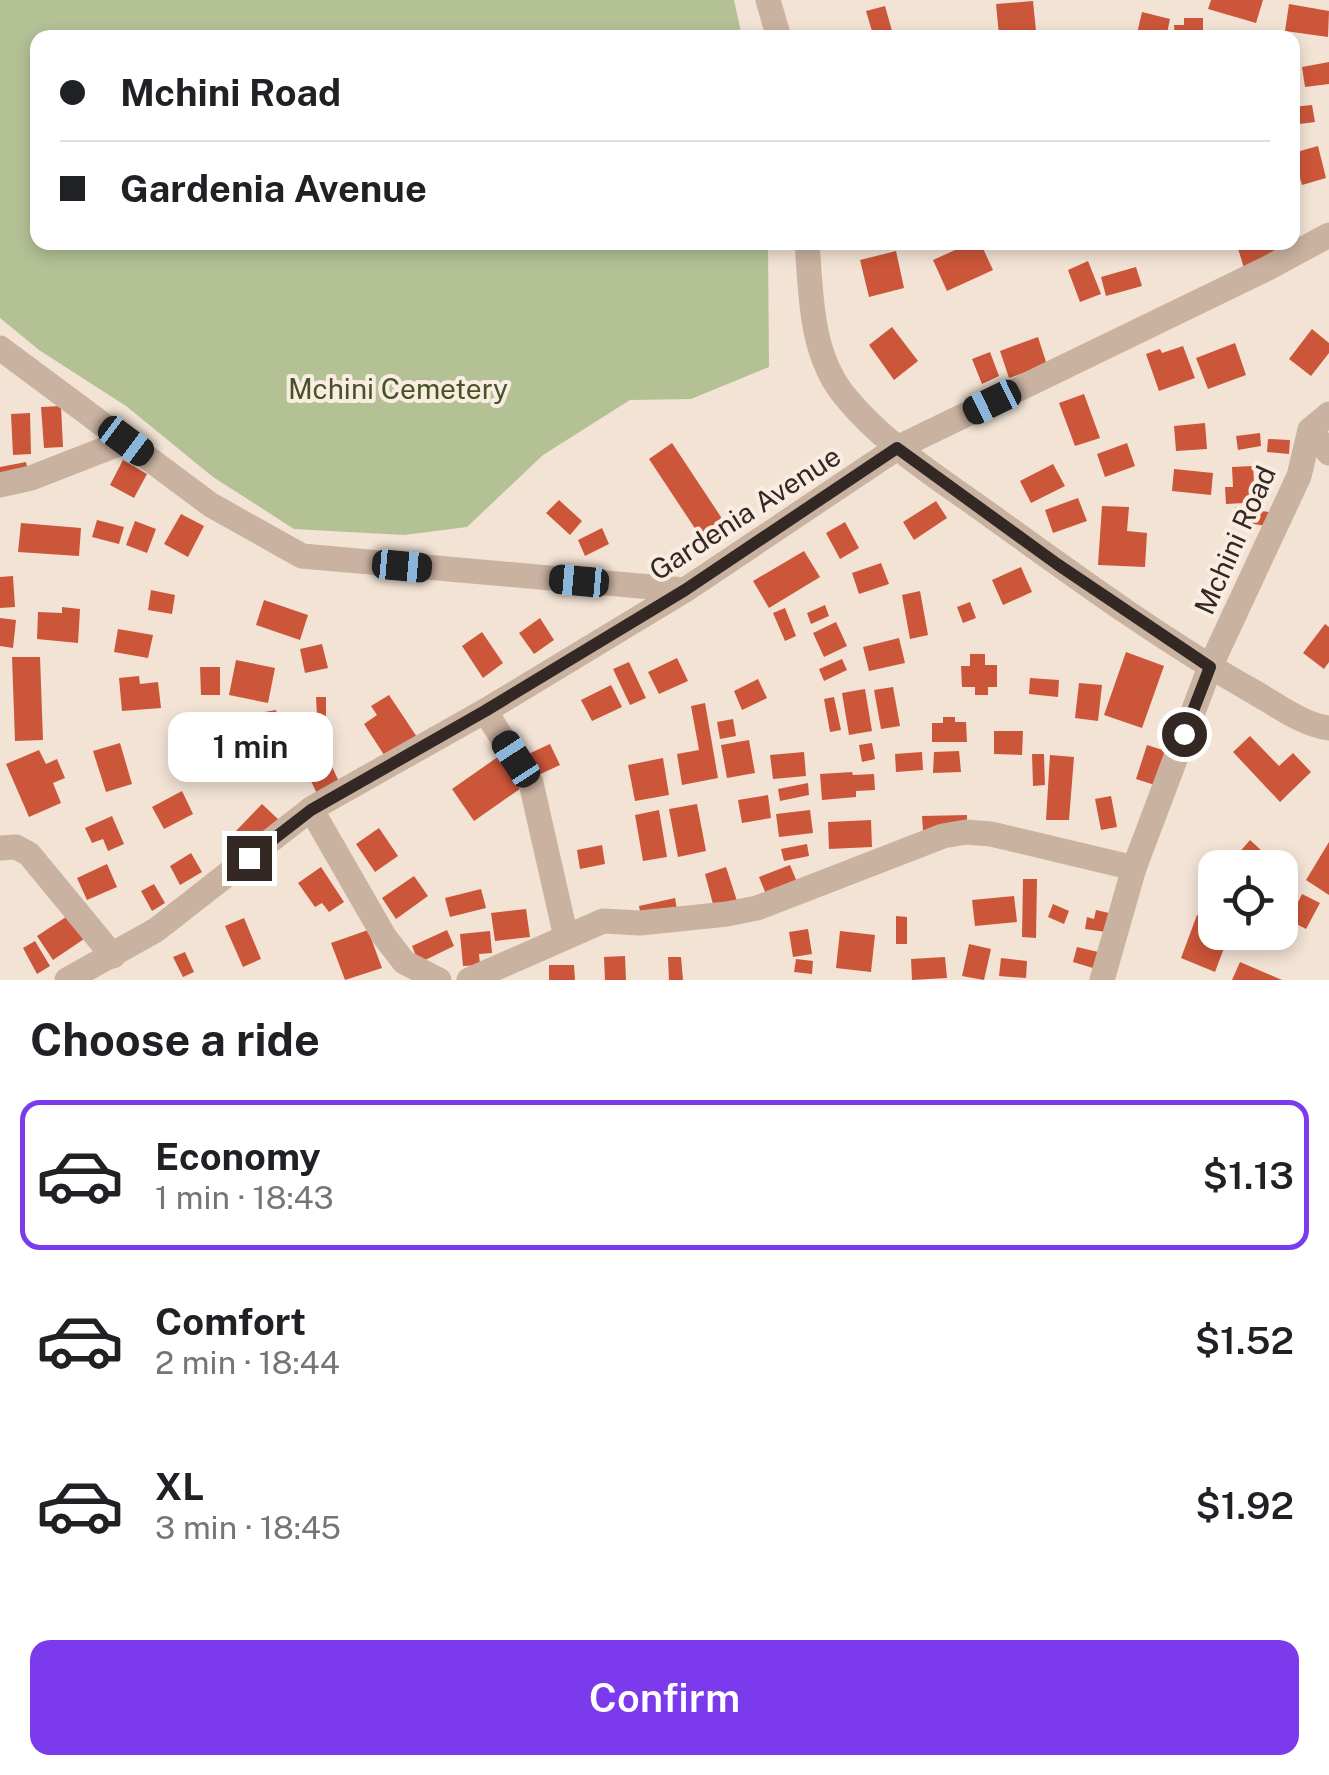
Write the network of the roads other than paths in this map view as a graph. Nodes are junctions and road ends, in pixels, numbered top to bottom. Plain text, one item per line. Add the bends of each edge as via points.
1 (768, 0) edge
2 (777, 30) edge
3 (1329, 236) edge
4 (807, 250) edge
5 (0, 348) edge
6 (1320, 422) edge
7 (126, 441) junction
8 (897, 448) junction
9 (1329, 454) edge
10 (0, 485) edge
11 (685, 590) junction
12 (1210, 667) junction
13 (485, 711) junction
14 (1329, 728) edge
15 (311, 810) junction
16 (0, 848) edge
17 (1134, 868) junction
18 (566, 936) junction
19 (112, 956) junction
20 (67, 980) edge
21 (439, 980) edge
22 (469, 980) edge
23 (1102, 980) edge

1 - 2 street
3 - 8 street, Gardenia Avenue
4 - 8 street via 823,361 843,394
5 - 7 street
6 - 9 street
6 - 12 street, Mchini Road
7 - 10 street
7 - 11 street via 211,506 302,556
8 - 11 street, Gardenia Avenue
8 - 12 street
11 - 13 street, Gardenia Avenue
12 - 14 street
12 - 17 street, Mchini Road
13 - 15 street, Gardenia Avenue
13 - 18 street via 531,783
15 - 19 street, Gardenia Avenue via 156,930
15 - 21 street via 384,936 404,962
16 - 19 street via 16,846 42,866
17 - 18 street via 966,832 757,908 640,923 603,921
17 - 23 street, Mchini Road
18 - 22 street
19 - 20 street, Gardenia Avenue

